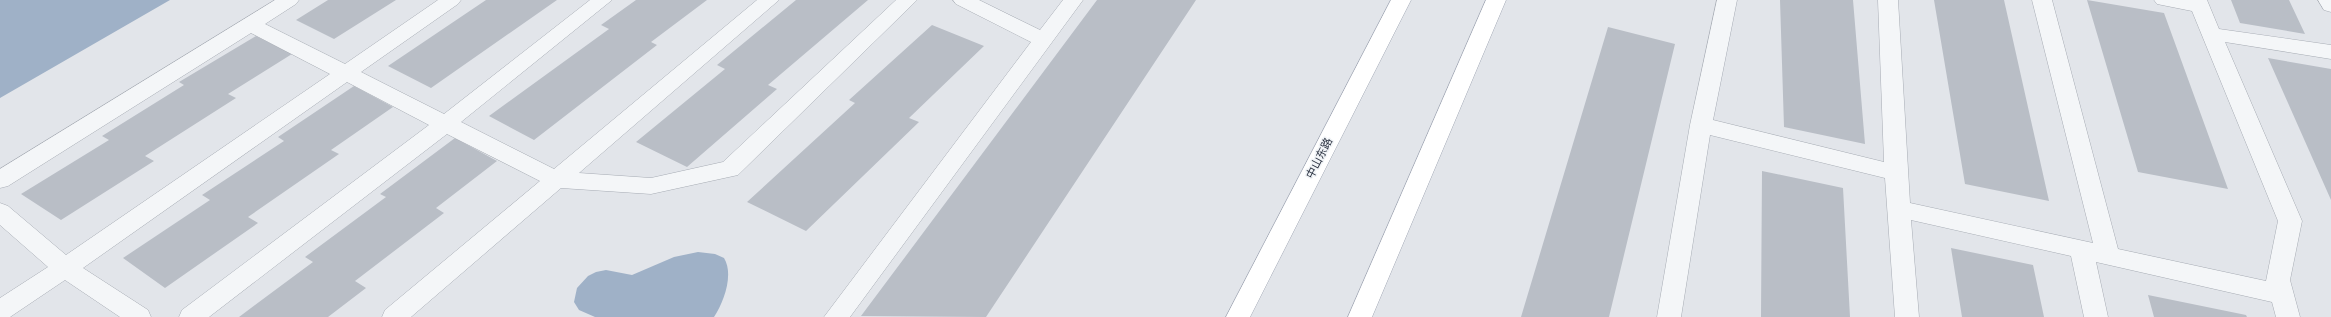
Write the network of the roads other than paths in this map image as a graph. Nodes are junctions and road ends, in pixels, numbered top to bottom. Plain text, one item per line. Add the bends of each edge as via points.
1 (289, 0) edge
2 (451, 0) edge
3 (602, 0) edge
4 (769, 0) edge
5 (907, 0) edge
6 (963, 0) edge
7 (1073, 0) edge
8 (1401, 0) edge
9 (1496, 0) edge
10 (1728, 0) edge
11 (1888, 0) edge
12 (2042, 0) edge
13 (2164, 0) edge
14 (2328, 0) edge
15 (2198, 3) edge
16 (2331, 6) edge
17 (250, 24) junction
18 (2212, 34) junction
19 (1042, 39) junction
20 (2331, 52) edge
21 (346, 73) junction
22 (446, 123) junction
23 (1700, 126) junction
24 (1896, 173) junction
25 (0, 180) edge
26 (556, 180) junction
27 (1898, 209) junction
28 (0, 212) edge
29 (2081, 250) junction
30 (2108, 256) junction
31 (65, 268) junction
32 (2281, 294) junction
33 (0, 311) edge
34 (139, 317) edge
35 (191, 317) edge
36 (394, 317) edge
37 (836, 317) edge
38 (1238, 317) edge
39 (1360, 317) edge
40 (1669, 317) edge
41 (1907, 317) edge
42 (2096, 317) edge
43 (2288, 317) edge

1 - 17 lane
2 - 21 lane
3 - 22 lane
4 - 26 lane
5 - 26 lane via 730,169 651,186
6 - 19 lane
7 - 19 lane
8 - 38 main road, 中山东路
9 - 39 main road
10 - 23 lane
11 - 24 lane
12 - 30 lane
13 - 15 lane
14 - 16 lane
15 - 18 lane
17 - 21 lane
17 - 25 lane
18 - 20 lane
18 - 32 lane via 2290,221 2278,280
19 - 37 lane
21 - 22 lane
21 - 31 lane
22 - 26 lane
22 - 35 lane
23 - 24 lane
23 - 40 lane
24 - 27 lane
26 - 36 lane
27 - 29 lane
27 - 41 lane
28 - 31 lane
29 - 30 lane
29 - 42 lane
30 - 32 lane
31 - 33 lane
31 - 34 lane
32 - 43 lane

